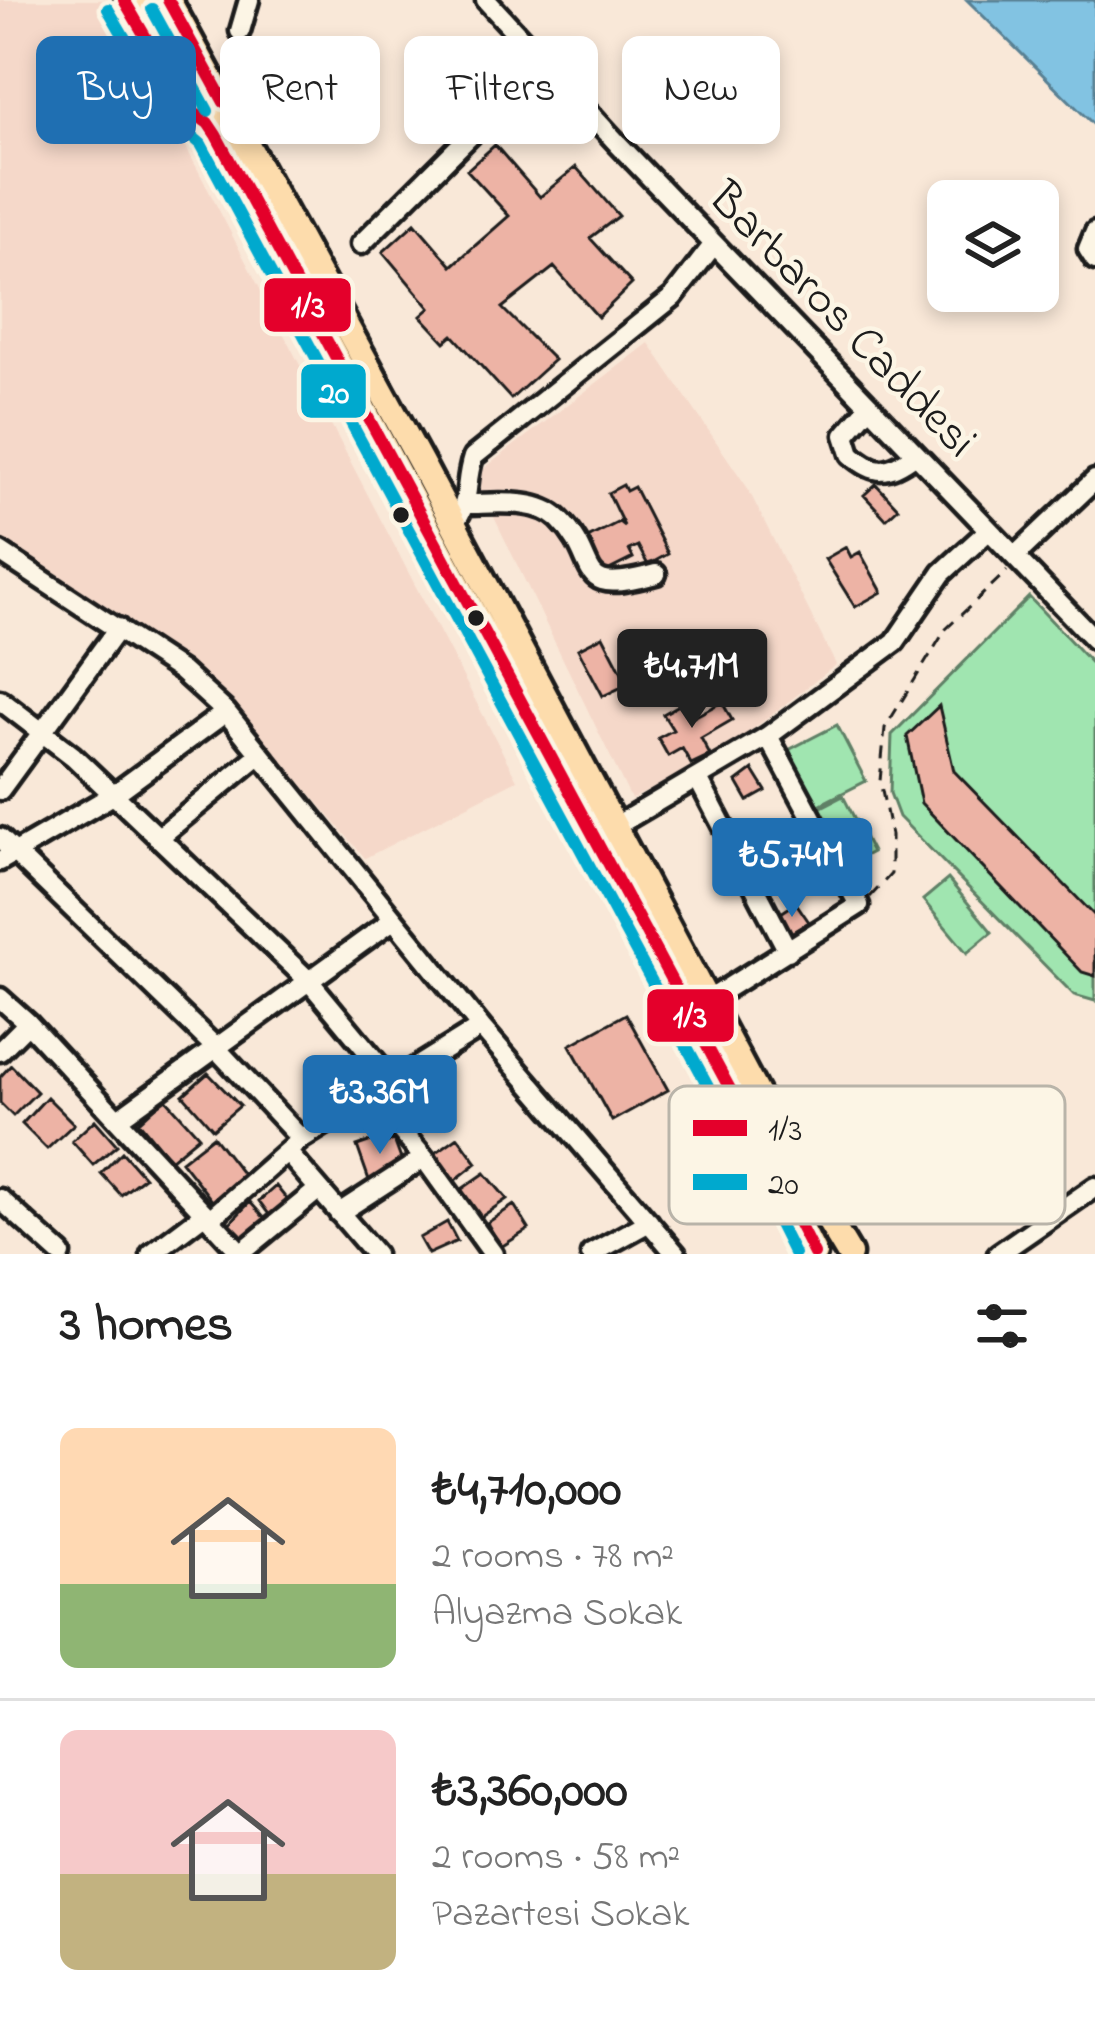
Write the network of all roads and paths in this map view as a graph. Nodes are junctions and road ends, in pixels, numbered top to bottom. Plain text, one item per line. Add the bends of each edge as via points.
1 (124, 0) edge
2 (143, 0) edge
3 (168, 0) edge
4 (249, 0) edge
5 (485, 0) edge
6 (240, 31) dead end
7 (518, 36) edge
8 (598, 122) edge
9 (208, 123) junction
10 (462, 144) edge
11 (1095, 232) edge
12 (361, 244) dead end
13 (714, 244) junction
14 (1095, 260) edge
15 (868, 407) junction
16 (914, 454) junction
17 (1095, 480) edge
18 (460, 515) junction
19 (988, 531) junction
20 (0, 552) edge
21 (1016, 558) junction
22 (656, 574) dead end
23 (118, 628) junction
24 (1095, 640) edge
25 (0, 700) edge
26 (226, 712) junction
27 (45, 732) junction
28 (768, 736) junction
29 (259, 755) junction
30 (698, 779) junction
31 (0, 790) edge
32 (113, 795) junction
33 (614, 827) junction
34 (0, 838) edge
35 (158, 838) junction
36 (8, 856) edge
37 (859, 905) junction
38 (393, 920) junction
39 (788, 951) junction
40 (310, 982) junction
41 (0, 998) edge
42 (707, 1001) junction
43 (28, 1023) junction
44 (481, 1027) junction
45 (214, 1046) junction
46 (0, 1051) edge
47 (393, 1082) junction
48 (728, 1086) edge
49 (753, 1086) edge
50 (370, 1095) junction
51 (118, 1119) junction
52 (294, 1145) junction
53 (424, 1158) junction
54 (1095, 1187) edge
55 (319, 1189) junction
56 (0, 1199) edge
57 (1065, 1208) edge
58 (339, 1213) junction
59 (207, 1216) junction
60 (649, 1222) junction
61 (799, 1224) edge
62 (829, 1224) edge
63 (1041, 1224) edge
64 (598, 1252) edge
65 (61, 1254) edge
66 (151, 1254) edge
67 (242, 1254) edge
68 (375, 1254) edge
69 (493, 1254) edge
70 (676, 1254) edge
71 (814, 1254) edge
72 (849, 1254) edge
73 (998, 1254) edge

1 - 9 street via 187,108
2 - 9 main road
3 - 18 main road
4 - 6 street
5 - 7 street, Barbaros Caddesi
8 - 13 street, Barbaros Caddesi
9 - 48 main road
10 - 12 street
11 - 14 street via 1088,249
13 - 15 street, Barbaros Caddesi
13 - 18 street via 673,297 473,457
15 - 16 street, Barbaros Caddesi
15 - 16 street via 845,435 851,454 878,472
16 - 19 street, Barbaros Caddesi
17 - 21 street
18 - 22 street via 540,508 557,518 603,582
18 - 33 main road
19 - 21 street, Barbaros Caddesi
19 - 28 street via 942,573 895,641
20 - 23 street
21 - 24 street, Barbaros Caddesi
21 - 37 path via 946,629 885,728 880,781 891,874
23 - 26 street
23 - 27 street
25 - 27 street
26 - 29 street
26 - 32 street
27 - 31 street
27 - 32 street
28 - 30 street
28 - 37 street
29 - 35 street
29 - 38 street
30 - 33 street
30 - 39 street
32 - 35 street
32 - 36 street
33 - 42 main road
34 - 36 street
35 - 40 street
36 - 45 street
37 - 39 street
38 - 40 street
38 - 44 street
39 - 42 street
40 - 45 street
40 - 47 street
41 - 43 street
42 - 49 main road
43 - 46 street
43 - 51 street
44 - 47 street
44 - 60 street
45 - 51 street
45 - 52 street
47 - 50 street
50 - 52 street
50 - 53 street
51 - 59 street
52 - 55 street
52 - 59 street
53 - 58 street
53 - 69 street
54 - 57 street
55 - 58 street
55 - 67 street
56 - 65 street
58 - 68 street
59 - 66 street
59 - 67 street
60 - 64 street
60 - 70 street
61 - 71 main road
62 - 72 main road
63 - 73 street

